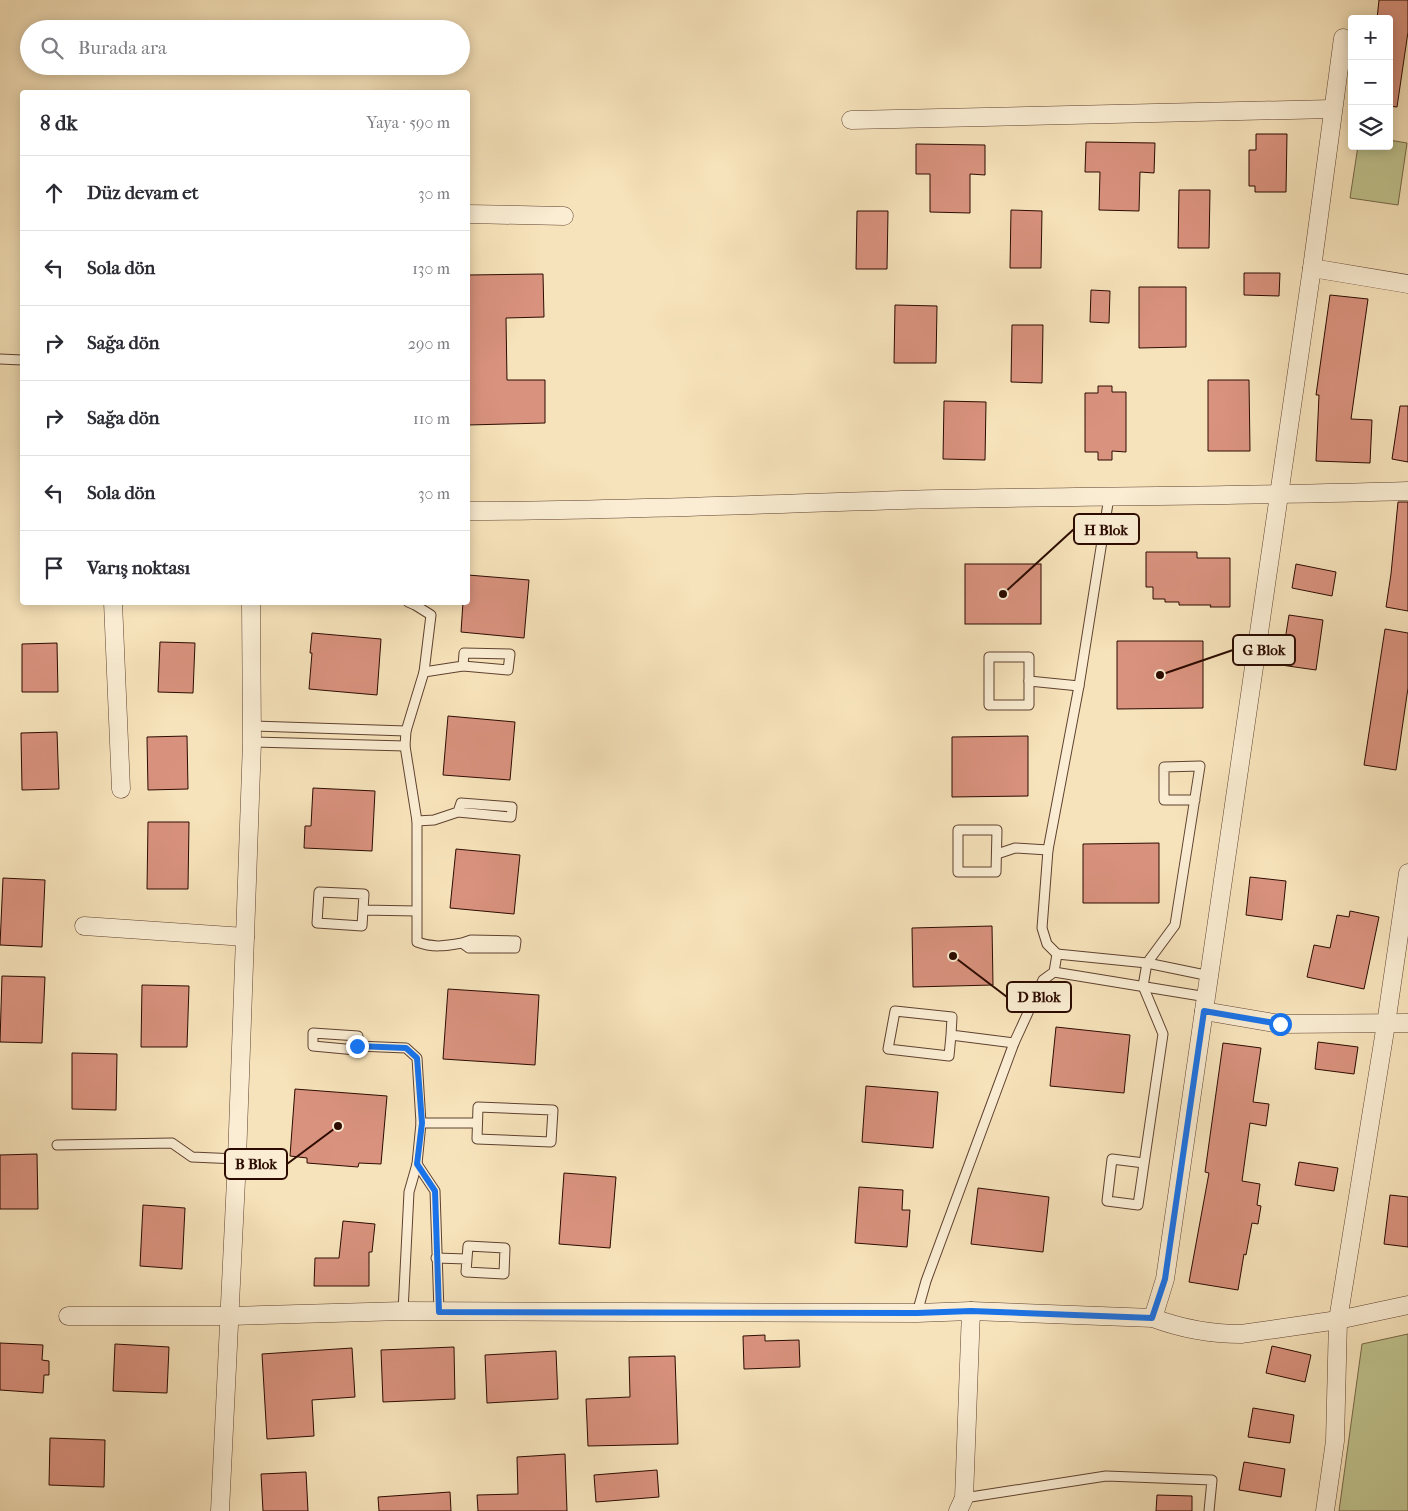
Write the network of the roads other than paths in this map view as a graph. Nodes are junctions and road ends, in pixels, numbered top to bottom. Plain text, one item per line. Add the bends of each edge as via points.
1 (1343, 38) dead end
2 (1332, 108) junction
3 (851, 120) dead end
4 (470, 214) edge
5 (564, 216) dead end
6 (1312, 268) junction
7 (1408, 284) edge
8 (0, 360) edge
9 (20, 360) edge
10 (1408, 491) edge
11 (1280, 495) junction
12 (1109, 497) junction
13 (470, 511) edge
14 (113, 605) edge
15 (252, 605) edge
16 (413, 605) edge
17 (463, 666) junction
18 (424, 672) junction
19 (1029, 681) junction
20 (1079, 686) junction
21 (406, 731) junction
22 (252, 734) junction
23 (404, 746) junction
24 (121, 788) dead end
25 (1195, 800) junction
26 (458, 812) junction
27 (416, 821) junction
28 (1048, 850) junction
29 (997, 854) junction
30 (1408, 873) edge
31 (363, 910) junction
32 (416, 911) junction
33 (84, 926) dead end
34 (245, 937) junction
35 (462, 943) junction
36 (1057, 954) junction
37 (1147, 963) junction
38 (1054, 972) junction
39 (1210, 976) junction
40 (1143, 986) junction
41 (1206, 1004) junction
42 (1408, 1023) edge
43 (1386, 1024) junction
44 (951, 1035) junction
45 (1014, 1043) junction
46 (357, 1046) junction
47 (422, 1123) junction
48 (477, 1123) junction
49 (57, 1145) dead end
50 (237, 1159) junction
51 (1144, 1163) junction
52 (417, 1164) junction
53 (436, 1258) junction
54 (467, 1259) junction
55 (1408, 1305) edge
56 (403, 1311) junction
57 (971, 1311) junction
58 (439, 1312) junction
59 (917, 1313) junction
60 (68, 1316) dead end
61 (230, 1316) junction
62 (1152, 1318) junction
63 (1338, 1320) junction
64 (961, 1504) edge
65 (220, 1511) edge
66 (1209, 1511) edge
67 (1325, 1511) edge

1 - 2 street
2 - 3 street
2 - 6 street
4 - 5 street
6 - 7 street
6 - 11 street
8 - 9 lane
10 - 11 street
11 - 12 street
11 - 39 street
12 - 13 street via 939,499 587,511
12 - 20 lane
14 - 24 street
15 - 22 street
16 - 18 lane via 431,615
17 - 17 lane via 464,653 510,654 508,670
17 - 18 lane
18 - 21 lane
19 - 19 lane via 1029,705 989,705 989,657 1029,657
19 - 20 lane
20 - 28 lane
21 - 22 lane
21 - 23 lane
22 - 23 lane
22 - 34 street
23 - 27 lane
25 - 25 lane via 1164,800 1164,767 1200,766
25 - 37 lane via 1175,925
26 - 26 lane via 461,803 512,807 510,818
26 - 27 lane via 434,820
27 - 32 lane
28 - 29 lane via 1015,848
28 - 36 lane via 1042,928 1047,944
29 - 29 lane via 996,872 958,872 958,830 997,830
30 - 43 street
31 - 31 lane via 362,926 317,923 318,892 364,894
31 - 32 lane
32 - 35 lane via 417,942 440,948
33 - 34 street
34 - 50 street
35 - 35 lane via 470,940 516,941 515,948 469,948
36 - 37 lane
36 - 38 lane
37 - 39 lane
37 - 40 lane
38 - 40 lane
38 - 45 lane via 1043,980
39 - 41 street
40 - 41 lane
40 - 51 lane via 1163,1034
41 - 43 street via 1280,1024
41 - 62 street via 1165,1279
42 - 43 street
43 - 63 street
44 - 44 lane via 949,1056 888,1049 895,1012 952,1017
44 - 45 lane
45 - 59 lane
46 - 46 lane via 356,1050 313,1046 313,1033 358,1036
46 - 47 lane via 406,1048 417,1058
47 - 48 lane
47 - 52 lane
48 - 48 lane via 478,1107 552,1110 551,1142 477,1139
49 - 50 lane via 172,1143 192,1157
50 - 61 street
51 - 51 lane via 1112,1159 1107,1201 1138,1205
52 - 53 lane via 435,1191
52 - 56 lane via 409,1192
53 - 54 lane
53 - 58 lane
54 - 54 lane via 468,1246 505,1248 504,1274 466,1272
55 - 63 street
56 - 58 street
56 - 61 street
57 - 59 street
57 - 62 street
57 - 64 street
58 - 59 street
60 - 61 street
61 - 65 street
62 - 63 street via 1175,1326 1234,1334 1253,1334
63 - 67 street via 1335,1440
64 - 66 lane via 1106,1476 1212,1480

